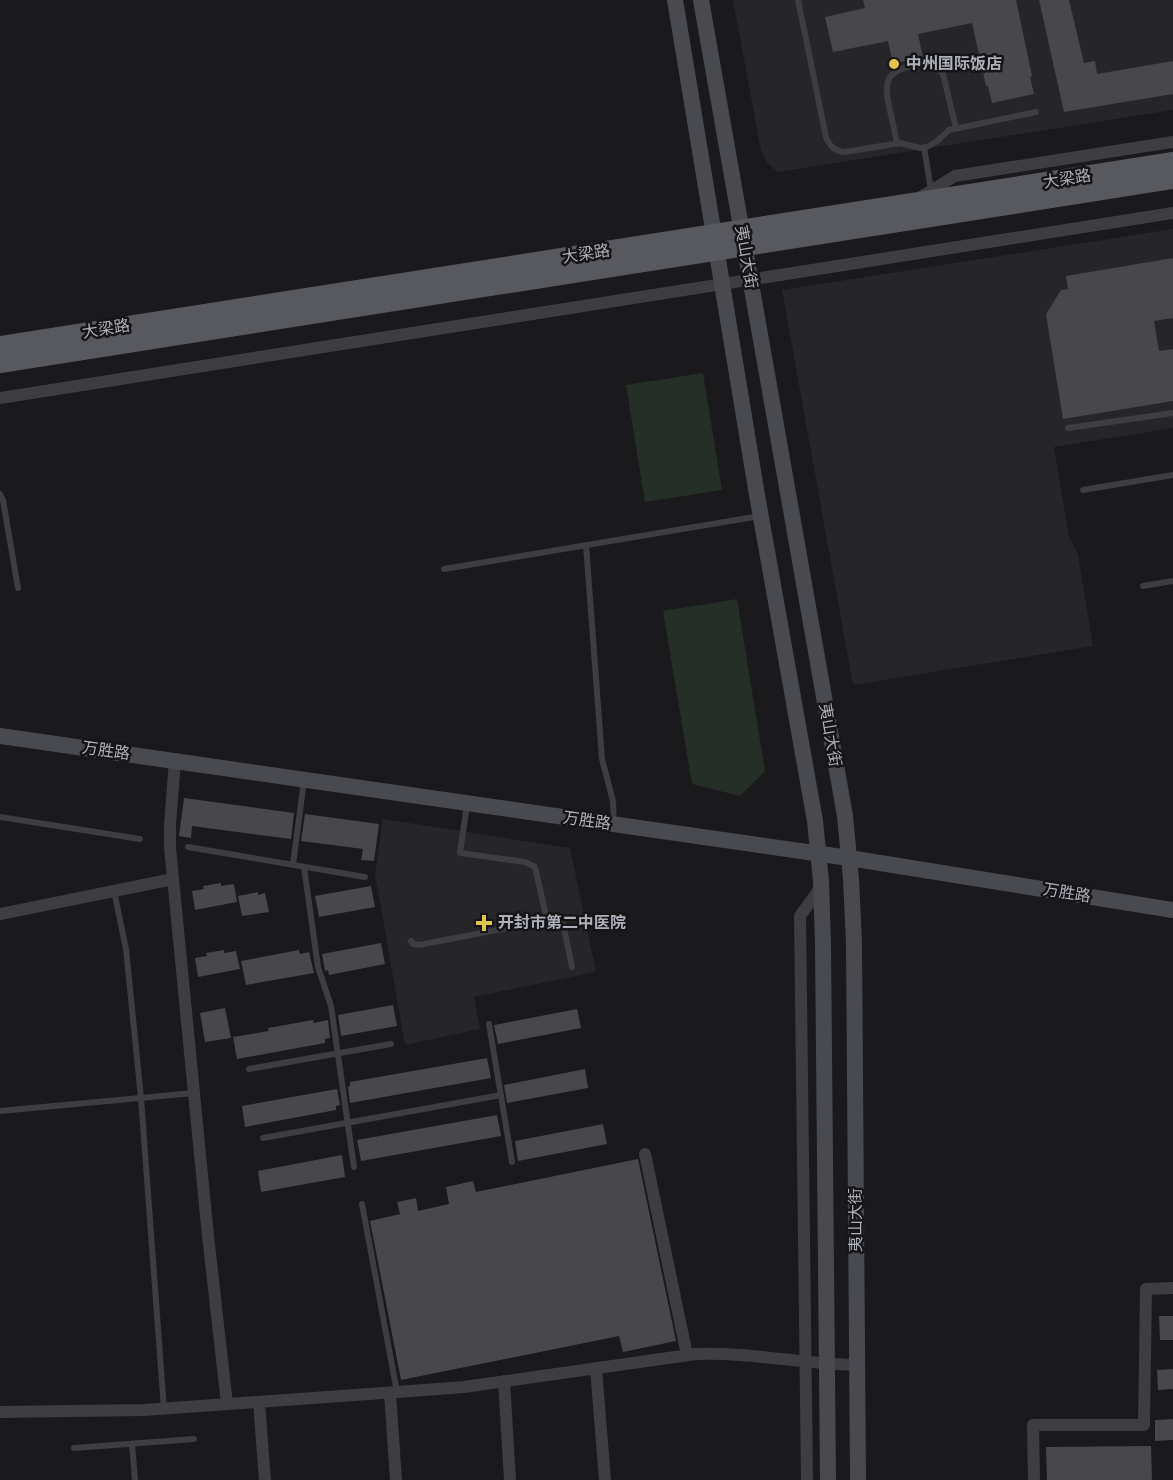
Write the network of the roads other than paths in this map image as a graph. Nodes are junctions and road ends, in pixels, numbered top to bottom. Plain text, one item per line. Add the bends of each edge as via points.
1 (675, 0) edge
2 (701, 0) edge
3 (798, 0) edge
4 (1036, 112) dead end
5 (956, 128) junction
6 (1173, 142) edge
7 (897, 144) junction
8 (924, 147) junction
9 (1173, 162) edge
10 (1173, 179) edge
11 (932, 190) junction
12 (911, 203) junction
13 (1173, 213) edge
14 (743, 238) junction
15 (715, 242) junction
16 (750, 280) junction
17 (722, 284) junction
18 (0, 346) edge
19 (0, 363) edge
20 (0, 398) edge
21 (1173, 413) edge
22 (1068, 428) dead end
23 (1173, 475) edge
24 (1083, 490) dead end
25 (0, 494) edge
26 (761, 516) junction
27 (586, 545) junction
28 (444, 569) dead end
29 (1173, 581) edge
30 (1143, 586) dead end
31 (18, 588) dead end
32 (0, 736) edge
33 (175, 761) junction
34 (304, 780) junction
35 (467, 803) junction
36 (0, 817) edge
37 (614, 825) junction
38 (140, 839) dead end
39 (188, 847) dead end
40 (818, 854) junction
41 (849, 858) junction
42 (293, 865) junction
43 (304, 867) junction
44 (365, 877) dead end
45 (173, 879) junction
46 (821, 887) junction
47 (114, 891) junction
48 (1173, 910) edge
49 (0, 914) edge
50 (548, 920) junction
51 (411, 941) dead end
52 (572, 967) dead end
53 (489, 1024) dead end
54 (391, 1044) dead end
55 (338, 1053) junction
56 (249, 1069) dead end
57 (194, 1093) junction
58 (501, 1095) junction
59 (141, 1098) junction
60 (0, 1111) edge
61 (348, 1123) junction
62 (263, 1138) dead end
63 (645, 1154) dead end
64 (512, 1162) dead end
65 (354, 1167) dead end
66 (363, 1204) dead end
67 (1173, 1288) edge
68 (687, 1355) junction
69 (805, 1362) junction
70 (826, 1364) junction
71 (857, 1365) junction
72 (596, 1368) junction
73 (504, 1381) junction
74 (394, 1392) junction
75 (259, 1402) junction
76 (227, 1404) junction
77 (164, 1408) junction
78 (0, 1412) edge
79 (194, 1439) dead end
80 (132, 1444) junction
81 (74, 1448) dead end
82 (135, 1480) edge
83 (266, 1480) edge
84 (396, 1480) edge
85 (510, 1480) edge
86 (604, 1480) edge
87 (807, 1480) edge
88 (828, 1480) edge
89 (858, 1480) edge
90 (1034, 1480) edge

1 - 15 main road, 夷山大街
2 - 14 main road, 夷山大街
3 - 7 lane via 830,145 845,152
4 - 5 lane
5 - 7 lane via 944,74 932,67 910,67 892,75 886,89
5 - 8 lane
6 - 11 street via 955,176
7 - 8 lane
8 - 11 lane
9 - 12 main road, 大梁路
10 - 14 main road, 大梁路
11 - 12 street
12 - 14 main road, 大梁路
13 - 16 street
14 - 15 main road, 大梁路
14 - 16 main road, 夷山大街
15 - 17 main road, 夷山大街
15 - 18 main road, 大梁路
15 - 19 main road, 大梁路
16 - 17 street
16 - 41 main road, 夷山大街 via 845,816
17 - 20 street
17 - 26 main road, 夷山大街
21 - 22 lane
23 - 24 lane
25 - 31 lane
26 - 27 lane
26 - 40 main road, 夷山大街
27 - 28 lane
27 - 37 lane via 602,759 613,801
29 - 30 lane
32 - 33 main road, 万胜路
33 - 34 main road, 万胜路
33 - 45 street via 170,824
34 - 35 main road, 万胜路
34 - 42 lane
35 - 37 main road, 万胜路
35 - 50 lane via 460,853 525,862 535,867
36 - 38 lane
37 - 40 main road, 万胜路
39 - 42 lane
40 - 41 main road, 万胜路
40 - 46 main road, 夷山大街
41 - 48 main road, 万胜路
41 - 71 main road, 夷山大街 via 854,944
42 - 43 lane
43 - 44 lane
43 - 55 lane via 318,968 331,1006
45 - 47 street
45 - 57 street
46 - 69 street via 800,916
46 - 70 main road, 夷山大街
47 - 49 street
47 - 59 lane via 126,949
50 - 51 lane via 418,945
50 - 52 lane via 554,918 563,923
53 - 58 lane
54 - 55 lane
55 - 56 lane
55 - 61 lane
57 - 59 lane
57 - 76 street
58 - 61 lane
58 - 64 lane
59 - 60 lane
59 - 77 lane
61 - 62 lane
61 - 65 lane
63 - 68 street
66 - 74 lane
67 - 90 street via 1146,1289 1144,1425 1033,1425
68 - 69 street via 722,1353
68 - 72 street
69 - 70 street
69 - 87 street
70 - 71 street
70 - 88 main road, 夷山大街
71 - 89 main road, 夷山大街
72 - 73 street
72 - 86 street
73 - 74 street
73 - 85 street
74 - 75 street
74 - 84 street
75 - 76 street
75 - 83 street
76 - 77 street
77 - 78 street
79 - 80 lane
80 - 81 lane
80 - 82 lane

